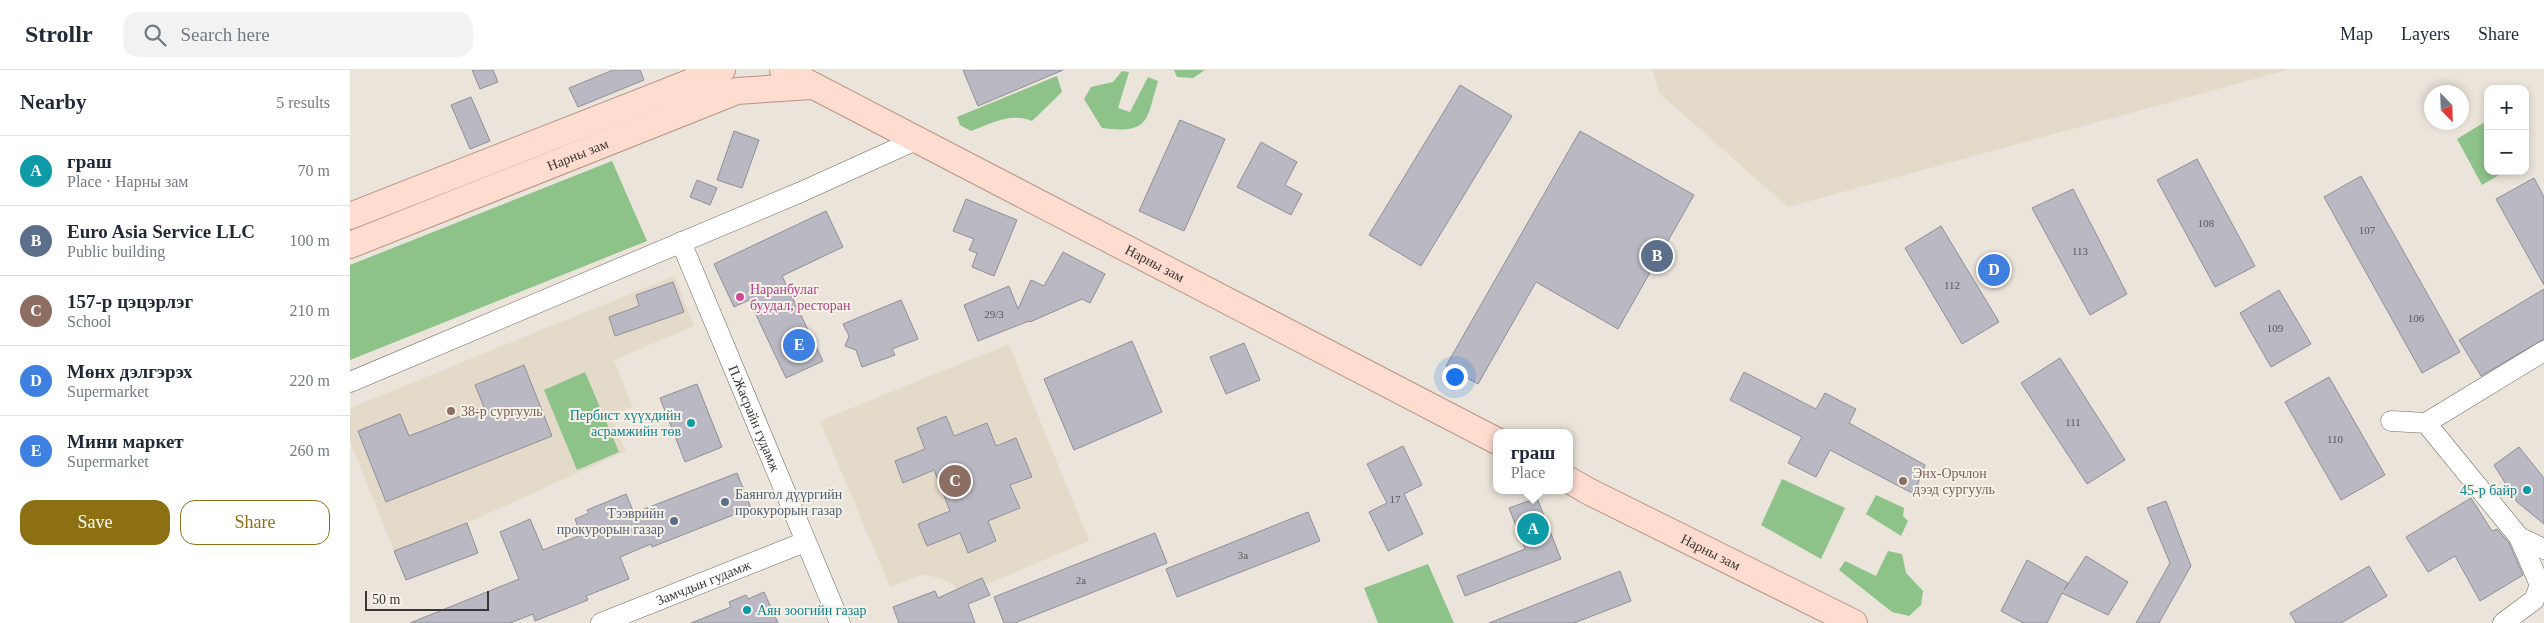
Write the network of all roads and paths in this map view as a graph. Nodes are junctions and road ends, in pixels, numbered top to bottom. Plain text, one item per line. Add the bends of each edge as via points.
1 (722, 70) edge
2 (783, 70) edge
3 (811, 86) junction
4 (916, 140) junction
5 (350, 216) edge
6 (681, 242) junction
7 (350, 245) edge
8 (2544, 350) edge
9 (350, 382) edge
10 (2391, 421) dead end
11 (2426, 423) junction
12 (1493, 439) edge
13 (1573, 482) edge
14 (2519, 537) junction
15 (806, 542) junction
16 (2544, 549) edge
17 (601, 623) edge
18 (840, 623) edge
19 (1854, 623) edge
20 (2503, 623) edge

1 - 5 main road, Нарны зам
2 - 3 main road, Нарны зам
3 - 4 main road, Нарны зам
3 - 7 main road, Нарны зам via 737,91
4 - 6 street
4 - 12 main road, Нарны зам
6 - 9 street
6 - 15 street, П.Жасрайн гудамж
8 - 11 street
10 - 11 street
11 - 14 street
13 - 19 main road, Нарны зам
14 - 16 street
14 - 20 street via 2540,585 2534,600
15 - 17 street, Замчдын гудамж
15 - 18 street, П.Жасрайн гудамж

